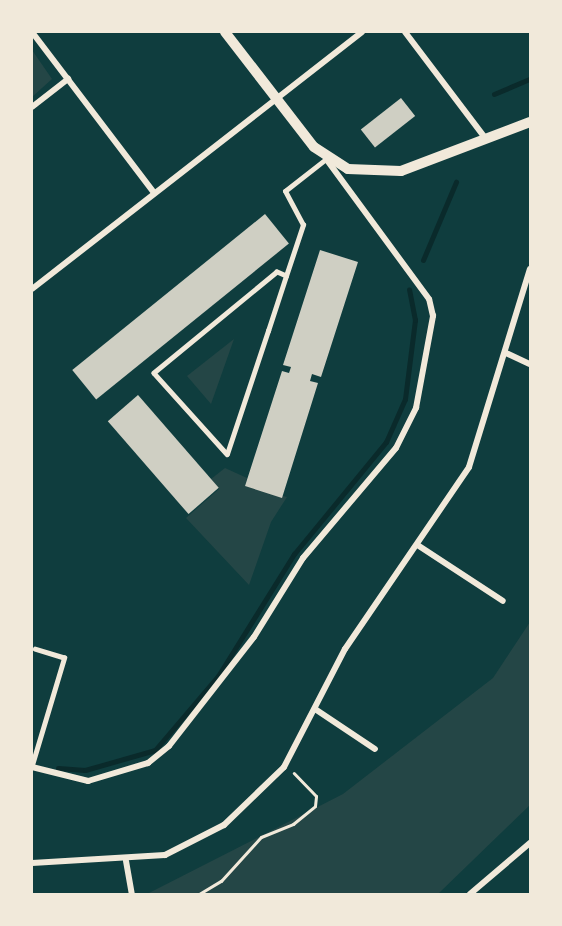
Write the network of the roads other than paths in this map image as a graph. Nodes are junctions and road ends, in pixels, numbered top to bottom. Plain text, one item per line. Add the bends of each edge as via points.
1 (32, 32) edge
2 (225, 32) edge
3 (362, 32) edge
4 (405, 32) edge
5 (68, 79) junction
6 (274, 98) junction
7 (32, 107) edge
8 (531, 122) edge
9 (486, 139) junction
10 (326, 159) junction
11 (154, 193) junction
12 (531, 269) edge
13 (286, 276) junction
14 (32, 289) edge
15 (506, 353) junction
16 (531, 364) edge
17 (419, 546) junction
18 (503, 601) dead end
19 (35, 649) dead end
20 (315, 709) junction
21 (375, 749) dead end
22 (32, 766) edge
23 (531, 843) edge
24 (126, 861) junction
25 (32, 863) edge
26 (132, 894) edge
27 (470, 894) edge

1 - 5 street
2 - 6 street
3 - 6 street
4 - 9 street
5 - 7 street
5 - 11 street
6 - 10 street
6 - 11 street
8 - 9 street
9 - 10 street via 401,171 362,172
10 - 13 lane via 285,191 304,218
10 - 22 street via 429,299 434,316 411,418 396,448 303,558 254,637 169,747 148,764 88,781
11 - 14 street
12 - 15 street
13 - 13 lane via 277,272 154,373 227,454
15 - 16 street
15 - 17 street via 469,467
17 - 18 street
17 - 20 street via 350,641
19 - 22 lane via 64,658
20 - 21 street
20 - 24 street via 285,765 224,825 165,855
23 - 27 street
24 - 25 street
24 - 26 street

